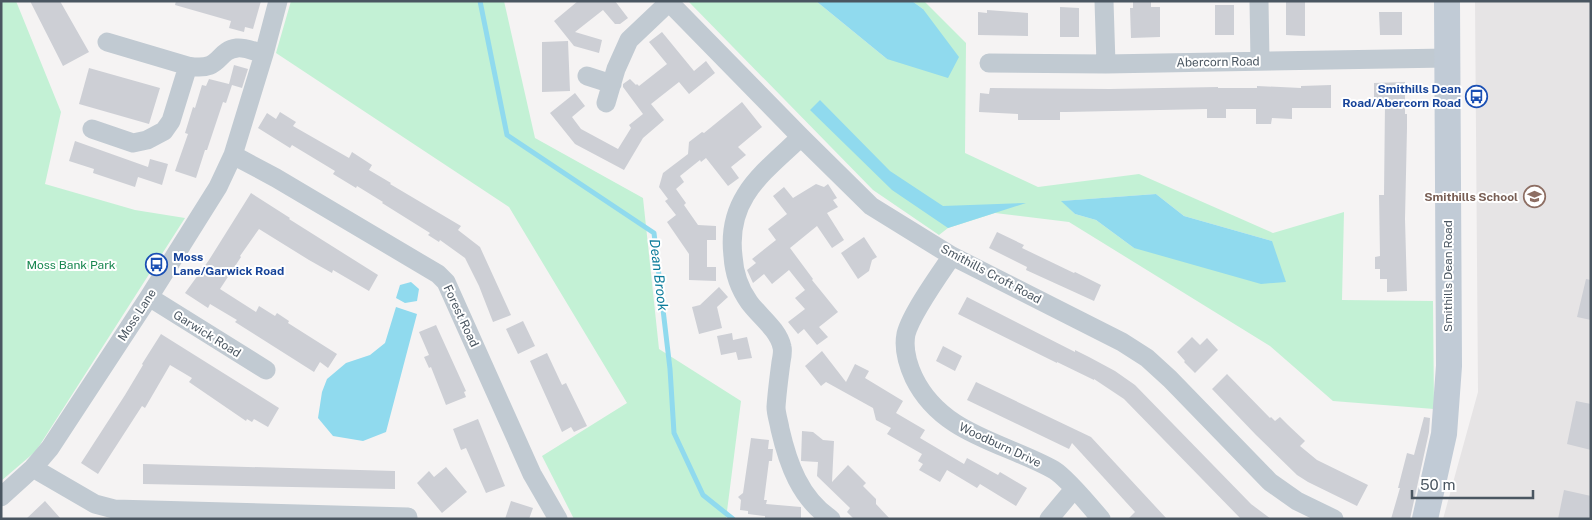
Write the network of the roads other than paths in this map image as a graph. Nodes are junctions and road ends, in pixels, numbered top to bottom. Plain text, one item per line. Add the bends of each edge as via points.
1 (278, 1) edge
2 (1104, 1) edge
3 (1259, 1) edge
4 (1447, 1) edge
5 (668, 2) edge
6 (107, 42) dead end
7 (264, 54) junction
8 (1447, 58) junction
9 (1260, 61) junction
10 (989, 63) dead end
11 (1106, 64) junction
12 (188, 66) junction
13 (587, 76) dead end
14 (612, 84) junction
15 (606, 103) dead end
16 (92, 129) dead end
17 (801, 137) junction
18 (232, 155) junction
19 (952, 256) junction
20 (149, 297) junction
21 (266, 370) dead end
22 (33, 468) junction
23 (1074, 488) junction
24 (1, 497) edge
25 (408, 517) dead end
26 (558, 519) edge
27 (831, 519) edge
28 (1049, 519) edge
29 (1101, 519) edge
30 (1334, 519) edge
31 (1425, 519) edge

1 - 7 street, Moss Lane
2 - 11 street
3 - 9 street
4 - 8 street, Smithills Dean Road
5 - 14 street via 629,40
5 - 17 street, Smithills Croft Road
6 - 12 street
7 - 12 street via 238,48 228,51 212,65 202,68
7 - 18 street, Moss Lane
8 - 9 street, Abercorn Road
8 - 31 street, Smithills Dean Road via 1448,366 1444,434
9 - 11 street, Abercorn Road
10 - 11 street, Abercorn Road
12 - 16 street via 171,121 164,131 133,143
13 - 14 street
14 - 15 street
17 - 19 street, Smithills Croft Road via 871,206
17 - 27 street via 744,196 734,218 731,239 739,284 783,348 776,409 794,478 810,500
18 - 20 street, Moss Lane via 218,187
18 - 26 street, Forest Road via 438,274 446,282 532,474
19 - 23 street, Woodburn Drive via 911,321 906,335 908,366 918,386 944,417 1055,471
19 - 30 street, Smithills Croft Road via 1122,342 1147,358 1270,482
20 - 21 street, Garwick Road
20 - 22 street, Moss Lane via 65,426
22 - 24 street, Moss Lane
22 - 25 street via 95,504 114,509
23 - 28 street
23 - 29 street, Woodburn Drive

